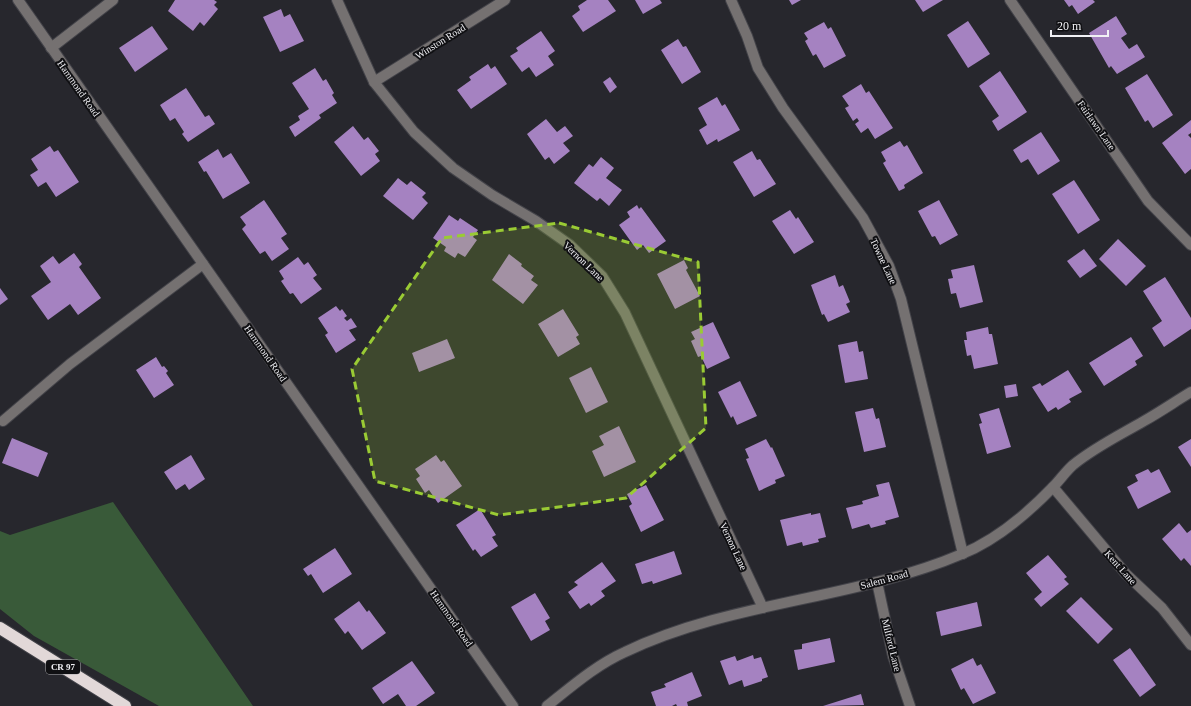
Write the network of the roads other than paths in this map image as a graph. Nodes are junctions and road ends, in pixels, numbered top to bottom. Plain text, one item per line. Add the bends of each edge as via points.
1 (18, 0) edge
2 (113, 0) edge
3 (337, 0) edge
4 (505, 0) edge
5 (731, 0) edge
6 (1010, 0) edge
7 (51, 48) junction
8 (374, 82) junction
9 (1191, 245) edge
10 (203, 264) junction
11 (1191, 392) edge
12 (3, 421) dead end
13 (1053, 487) junction
14 (964, 554) junction
15 (877, 582) junction
16 (763, 608) junction
17 (0, 628) edge
18 (1191, 645) edge
19 (125, 706) edge
20 (513, 706) edge
21 (547, 706) edge
22 (910, 706) edge

1 - 7 street, Hammond Road
2 - 7 street
3 - 8 street, Vernon Lane
4 - 8 street, Winston Road
5 - 14 street, Towne Lane via 758,68 783,108 863,218 889,266 901,299
6 - 9 street, Fairlawn Lane via 1148,201
7 - 10 street, Hammond Road
8 - 16 street, Vernon Lane via 414,132 453,168 570,245 602,276 625,314
10 - 12 street via 70,364
10 - 20 street, Hammond Road
11 - 13 street, Salem Road via 1096,448 1071,467
13 - 14 street, Salem Road via 991,539
13 - 18 street, Kent Lane via 1126,574 1162,608
14 - 15 street, Salem Road
15 - 16 street, Salem Road
15 - 22 street, Milford Lane via 893,656
16 - 21 street, Salem Road via 665,634 623,652 584,676
17 - 19 highway, CR 97

